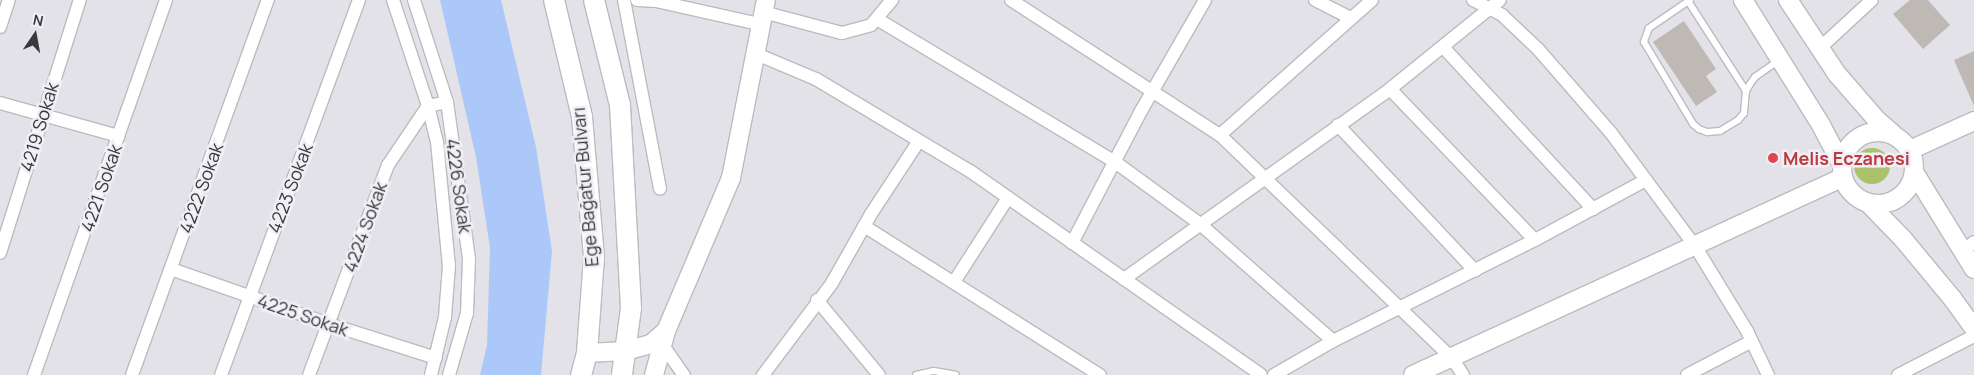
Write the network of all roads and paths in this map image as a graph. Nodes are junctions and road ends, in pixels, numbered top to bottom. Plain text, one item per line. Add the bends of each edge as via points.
1 (9, 0) edge
2 (80, 0) edge
3 (166, 0) edge
4 (268, 0) edge
5 (359, 0) edge
6 (393, 0) edge
7 (414, 0) edge
8 (554, 0) edge
9 (594, 0) edge
10 (624, 0) edge
11 (638, 0) edge
12 (892, 0) edge
13 (1012, 0) edge
14 (1205, 0) edge
15 (1315, 0) edge
16 (1372, 0) edge
17 (1473, 0) edge
18 (1500, 0) edge
19 (1743, 0) edge
20 (1788, 0) edge
21 (1872, 0) edge
22 (1689, 1) edge
23 (1490, 9) junction
24 (763, 12) edge
25 (1350, 18) junction
26 (876, 19) junction
27 (0, 27) edge
28 (1443, 47) junction
29 (1821, 47) junction
30 (754, 54) junction
31 (1780, 59) junction
32 (1390, 89) junction
33 (1746, 90) junction
34 (1152, 92) junction
35 (447, 102) junction
36 (0, 103) edge
37 (428, 106) junction
38 (43, 114) junction
39 (1974, 121) edge
40 (1338, 125) junction
41 (1893, 134) junction
42 (1220, 135) junction
43 (118, 136) junction
44 (919, 141) junction
45 (1910, 150) junction
46 (1115, 162) junction
47 (1842, 171) junction
48 (1914, 172) junction
49 (1265, 178) junction
50 (1646, 180) junction
51 (660, 189) dead end
52 (1008, 198) junction
53 (1868, 203) junction
54 (1593, 209) junction
55 (1200, 224) junction
56 (864, 226) junction
57 (1535, 240) junction
58 (1072, 243) junction
59 (1695, 246) junction
60 (1968, 247) edge
61 (0, 254) edge
62 (171, 269) junction
63 (1974, 269) edge
64 (1475, 271) junction
65 (1124, 279) junction
66 (954, 282) junction
67 (250, 297) junction
68 (817, 300) junction
69 (1399, 310) junction
70 (328, 324) junction
71 (1974, 328) edge
72 (1974, 336) edge
73 (664, 338) junction
74 (1752, 341) junction
75 (1332, 342) junction
76 (625, 351) junction
77 (586, 353) junction
78 (436, 358) junction
79 (1452, 358) junction
80 (34, 375) edge
81 (132, 375) edge
82 (220, 375) edge
83 (310, 375) edge
84 (431, 375) edge
85 (449, 375) edge
86 (581, 375) edge
87 (622, 375) edge
88 (654, 375) edge
89 (684, 375) edge
90 (763, 375) edge
91 (879, 375) edge
92 (916, 375) edge
93 (956, 375) edge
94 (1100, 375) edge
95 (1261, 375) edge
96 (1274, 375) edge
97 (1413, 375) edge
98 (1463, 375) edge
99 (1687, 375) edge
100 (1768, 375) edge
101 (1898, 375) edge

1 - 27 street
2 - 38 street, 4219 Sokak
3 - 43 street, 4221 Sokak
4 - 62 street, 4222 Sokak
5 - 67 street, 4223 Sokak
6 - 37 street
7 - 35 street, 4226 Sokak
8 - 77 main road, Ege Bağatur Bulvarı via 582,116 594,257
9 - 76 main road, Ege Bağatur Bulvarı via 620,104 631,308
10 - 51 street
11 - 24 street
12 - 26 street
13 - 34 street
14 - 34 street
15 - 25 street
16 - 25 street
17 - 23 street
18 - 23 street
19 - 31 main road
20 - 29 main road
21 - 29 street
22 - 33 lane
22 - 33 lane via 1649,28 1644,42 1693,124 1707,132 1720,131 1738,120 1744,113
23 - 28 street
23 - 50 street via 1502,14 1538,49 1611,133
24 - 26 street via 842,33 871,25
24 - 30 main road
25 - 42 street
26 - 46 street
28 - 32 street
28 - 54 street
29 - 41 main road via 1837,74
30 - 44 street via 816,79
30 - 73 main road via 731,178
31 - 33 lane via 1755,77
31 - 47 main road via 1821,125
32 - 40 street
32 - 57 street
34 - 42 street
34 - 46 street
35 - 37 street
35 - 85 street, 4226 Sokak via 469,258 467,313
36 - 38 street
37 - 70 street, 4224 Sokak via 388,165
37 - 78 street via 437,142 449,266 446,317
38 - 43 street
38 - 61 street, 4219 Sokak
39 - 45 main road
40 - 49 street
40 - 64 street
41 - 45 main road
41 - 47 main road via 1870,132 1859,136 1847,148
42 - 49 street
43 - 80 street, 4221 Sokak
44 - 52 street
44 - 56 street
45 - 48 main road
46 - 55 street
46 - 58 street
47 - 53 main road via 1848,188
47 - 59 main road
48 - 53 main road via 1911,184 1903,194 1887,202
48 - 60 main road
49 - 55 street
49 - 69 street
50 - 54 street
50 - 59 street
52 - 58 street
52 - 66 street
53 - 71 main road via 1909,246
54 - 57 street
55 - 65 street
55 - 75 street
56 - 66 street
56 - 68 street via 832,283
57 - 64 street
58 - 65 street
59 - 74 street
59 - 79 main road
60 - 63 main road
62 - 67 street, 4225 Sokak
62 - 81 street, 4222 Sokak
64 - 69 street
65 - 95 street
66 - 94 street
67 - 70 street, 4225 Sokak
67 - 82 street, 4223 Sokak
68 - 90 street
68 - 91 street
69 - 75 street
69 - 79 street
70 - 78 street, 4225 Sokak
70 - 83 street, 4224 Sokak
72 - 101 street
73 - 76 main road
73 - 88 main road
73 - 89 street
74 - 99 street
74 - 100 street
75 - 96 street
76 - 77 main road
76 - 87 main road, Ege Bağatur Bulvarı
77 - 86 main road, Ege Bağatur Bulvarı
78 - 84 street
79 - 97 main road
79 - 98 street
92 - 93 lane via 934,371

